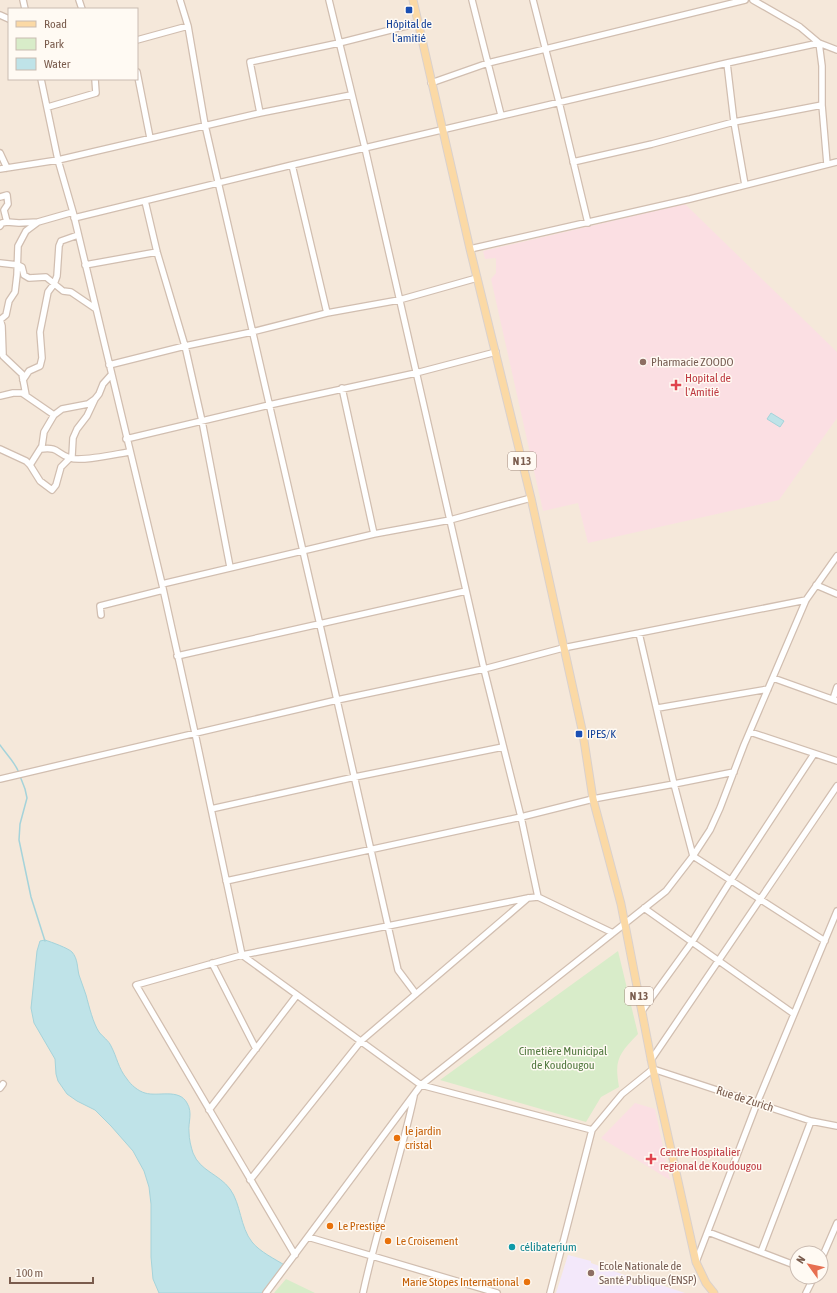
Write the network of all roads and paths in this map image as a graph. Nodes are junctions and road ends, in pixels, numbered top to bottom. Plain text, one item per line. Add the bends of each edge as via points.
1 (180, 0) edge
2 (329, 0) edge
3 (413, 0) edge
4 (472, 0) edge
5 (533, 0) edge
6 (744, 0) edge
7 (753, 0) edge
8 (418, 23) junction
9 (188, 26) junction
10 (138, 40) edge
11 (339, 43) junction
12 (819, 43) junction
13 (545, 49) junction
14 (837, 50) edge
15 (727, 62) junction
16 (488, 63) junction
17 (138, 77) edge
18 (41, 80) edge
19 (95, 80) edge
20 (431, 83) junction
21 (351, 95) junction
22 (559, 102) junction
23 (822, 105) junction
24 (48, 107) junction
25 (260, 113) junction
26 (501, 115) junction
27 (734, 122) junction
28 (205, 126) junction
29 (443, 129) junction
30 (150, 138) junction
31 (365, 148) junction
32 (0, 153) edge
33 (58, 160) junction
34 (573, 162) junction
35 (837, 162) edge
36 (827, 164) junction
37 (292, 165) junction
38 (7, 168) junction
39 (0, 169) edge
40 (218, 183) junction
41 (745, 185) junction
42 (0, 197) edge
43 (145, 201) junction
44 (73, 215) junction
45 (6, 222) junction
46 (38, 222) junction
47 (588, 223) junction
48 (0, 226) edge
49 (78, 235) junction
50 (470, 249) junction
51 (157, 252) junction
52 (0, 263) edge
53 (18, 265) junction
54 (85, 265) junction
55 (478, 278) junction
56 (54, 284) junction
57 (399, 300) junction
58 (96, 309) junction
59 (327, 313) junction
60 (0, 320) edge
61 (252, 332) junction
62 (185, 346) junction
63 (0, 349) edge
64 (496, 352) junction
65 (3, 356) junction
66 (109, 365) junction
67 (416, 373) junction
68 (111, 375) junction
69 (23, 380) junction
70 (342, 388) junction
71 (1, 395) edge
72 (26, 395) junction
73 (95, 399) junction
74 (269, 405) junction
75 (54, 415) junction
76 (202, 421) junction
77 (126, 439) junction
78 (0, 449) edge
79 (41, 449) junction
80 (129, 452) junction
81 (70, 458) junction
82 (30, 465) junction
83 (531, 498) junction
84 (450, 520) junction
85 (374, 534) junction
86 (303, 551) junction
87 (837, 556) edge
88 (230, 567) junction
89 (816, 585) junction
90 (162, 587) junction
91 (466, 591) junction
92 (837, 594) edge
93 (806, 600) junction
94 (101, 615) dead end
95 (320, 625) junction
96 (640, 633) junction
97 (563, 648) junction
98 (177, 656) junction
99 (484, 669) junction
100 (773, 678) junction
101 (837, 687) edge
102 (768, 689) junction
103 (337, 700) junction
104 (835, 700) edge
105 (658, 708) junction
106 (750, 732) junction
107 (196, 733) junction
108 (503, 747) junction
109 (814, 754) junction
110 (837, 761) edge
111 (734, 772) junction
112 (355, 777) junction
113 (0, 779) edge
114 (674, 784) junction
115 (837, 786) edge
116 (593, 799) junction
117 (211, 809) junction
118 (521, 817) junction
119 (372, 850) junction
120 (693, 856) junction
121 (731, 880) junction
122 (226, 881) junction
123 (538, 897) junction
124 (528, 898) junction
125 (761, 899) junction
126 (644, 908) junction
127 (837, 911) edge
128 (625, 923) junction
129 (389, 926) junction
130 (613, 933) junction
131 (825, 941) junction
132 (692, 942) junction
133 (242, 955) junction
134 (719, 961) junction
135 (212, 963) junction
136 (416, 994) junction
137 (297, 995) junction
138 (642, 1011) junction
139 (794, 1014) junction
140 (361, 1041) junction
141 (256, 1049) junction
142 (651, 1060) junction
143 (653, 1070) junction
144 (421, 1085) junction
145 (415, 1093) junction
146 (757, 1103) junction
147 (209, 1110) junction
148 (812, 1121) junction
149 (837, 1126) edge
150 (592, 1130) junction
151 (250, 1180) junction
152 (837, 1223) edge
153 (708, 1232) junction
154 (308, 1237) junction
155 (827, 1245) edge
156 (761, 1252) junction
157 (295, 1255) junction
158 (371, 1255) junction
159 (696, 1262) junction
160 (789, 1263) edge
161 (266, 1293) edge
162 (363, 1293) edge
163 (497, 1293) edge
164 (550, 1293) edge
165 (714, 1293) edge

1 - 9 street
2 - 11 street
3 - 8 main road, N 13
4 - 16 street
5 - 13 street
6 - 13 street
7 - 12 street via 800,27
8 - 11 street
8 - 20 main road, N 13
9 - 10 street
9 - 28 street
11 - 21 street
11 - 25 street via 250,62
12 - 14 street
12 - 15 street
12 - 23 street
13 - 16 street
13 - 22 street
15 - 22 street
15 - 27 street
16 - 20 street
16 - 26 street
17 - 30 street
18 - 24 street
19 - 24 street via 96,93
20 - 29 main road, N 13
21 - 25 street
21 - 31 street
22 - 26 street
22 - 34 street
23 - 27 street
23 - 36 street
24 - 33 street
25 - 28 street
26 - 29 street
27 - 34 street
27 - 41 street
28 - 30 street
28 - 40 street
29 - 31 street
29 - 50 main road, N 13
30 - 33 street
31 - 37 street
31 - 57 street
32 - 38 street
33 - 38 street
33 - 44 street
34 - 47 street
35 - 36 street
36 - 41 street
37 - 40 street
37 - 59 street
38 - 39 street
40 - 43 street
40 - 61 street
41 - 47 street
42 - 45 street via 7,195 8,204 4,210
43 - 44 street
43 - 51 street
44 - 46 street
44 - 49 street
45 - 46 street
45 - 48 street
46 - 53 street via 26,231 18,246
47 - 50 street
49 - 54 street
49 - 56 street via 61,241
50 - 55 main road, N 13
51 - 54 street
51 - 62 street
52 - 53 street
53 - 56 street via 29,278 46,277
53 - 60 street via 15,292 9,301 6,315
54 - 58 street
55 - 57 street
55 - 64 main road, N 13
56 - 58 street
56 - 69 street via 48,292 40,332 40,366 29,371
57 - 59 street
57 - 67 street
58 - 66 street
59 - 61 street
60 - 65 street
61 - 62 street
61 - 74 street
62 - 66 street
62 - 76 street
63 - 65 street
64 - 67 street
64 - 83 main road, N 13
65 - 69 street via 22,374
66 - 68 street
67 - 70 street
67 - 84 street
68 - 73 street
68 - 77 street
69 - 72 street
70 - 74 street
70 - 85 street
71 - 72 street
72 - 75 street
73 - 75 street via 88,404 62,409
73 - 81 street via 73,438
74 - 76 street
74 - 86 street
75 - 79 street via 44,432
76 - 77 street
76 - 88 street
77 - 80 street
78 - 82 street
79 - 81 street via 52,448
79 - 82 street
80 - 81 street via 99,458
80 - 90 street
81 - 82 street via 61,467 52,490 40,481
83 - 84 street
83 - 97 main road, N 13
84 - 85 street
84 - 91 street
85 - 86 street
86 - 88 street
86 - 95 street
87 - 89 street
88 - 90 street
89 - 92 street
89 - 93 street
90 - 94 street via 100,606
90 - 98 street
91 - 95 street
91 - 99 street
93 - 96 street
93 - 100 street
95 - 98 street
95 - 103 street
96 - 97 street
96 - 105 street
97 - 99 street
97 - 116 main road, N 13
98 - 107 street
99 - 103 street
99 - 108 street
100 - 102 street
100 - 104 street
101 - 104 street
102 - 105 street
102 - 106 street
103 - 107 street
103 - 112 street
105 - 114 street
106 - 109 street
106 - 111 street
107 - 113 street
107 - 117 street
108 - 112 street
108 - 118 street
109 - 110 street
109 - 121 street
111 - 114 street
111 - 120 street via 712,825
112 - 117 street
112 - 119 street
114 - 116 street
114 - 120 street
115 - 125 street
116 - 118 street
116 - 128 main road, N 13
117 - 122 street
118 - 119 street
118 - 123 street
119 - 122 street
119 - 129 street
120 - 121 street
120 - 126 street via 666,891
121 - 125 street
121 - 132 street
122 - 133 street
123 - 124 street
123 - 130 street
124 - 129 street
124 - 136 street
125 - 131 street
125 - 134 street
126 - 128 street
126 - 132 street
127 - 131 street
128 - 130 street
128 - 138 main road, N 13
129 - 133 street
129 - 136 street via 398,970
130 - 144 street
131 - 139 street
132 - 134 street
132 - 138 street
133 - 135 street
133 - 137 street
134 - 139 street
134 - 142 street
135 - 141 street
135 - 147 street via 136,985
136 - 140 street
137 - 140 street
137 - 141 street
138 - 142 main road, N 13
139 - 146 street
140 - 144 street
140 - 151 street
141 - 147 street
142 - 143 main road, N 13
143 - 146 street, Rue de Zurich
143 - 150 street via 622,1094
143 - 159 main road, N 13
144 - 145 street
144 - 150 street
145 - 154 street
145 - 158 street
146 - 148 street, Rue de Zurich
146 - 153 street
147 - 151 street
148 - 149 street, Rue de Zurich
148 - 156 street
150 - 164 street
151 - 157 street
152 - 155 street
153 - 156 street
153 - 159 street
154 - 157 street
154 - 158 street
156 - 160 street
157 - 161 street
158 - 162 street
158 - 163 street
159 - 165 main road, N 13

